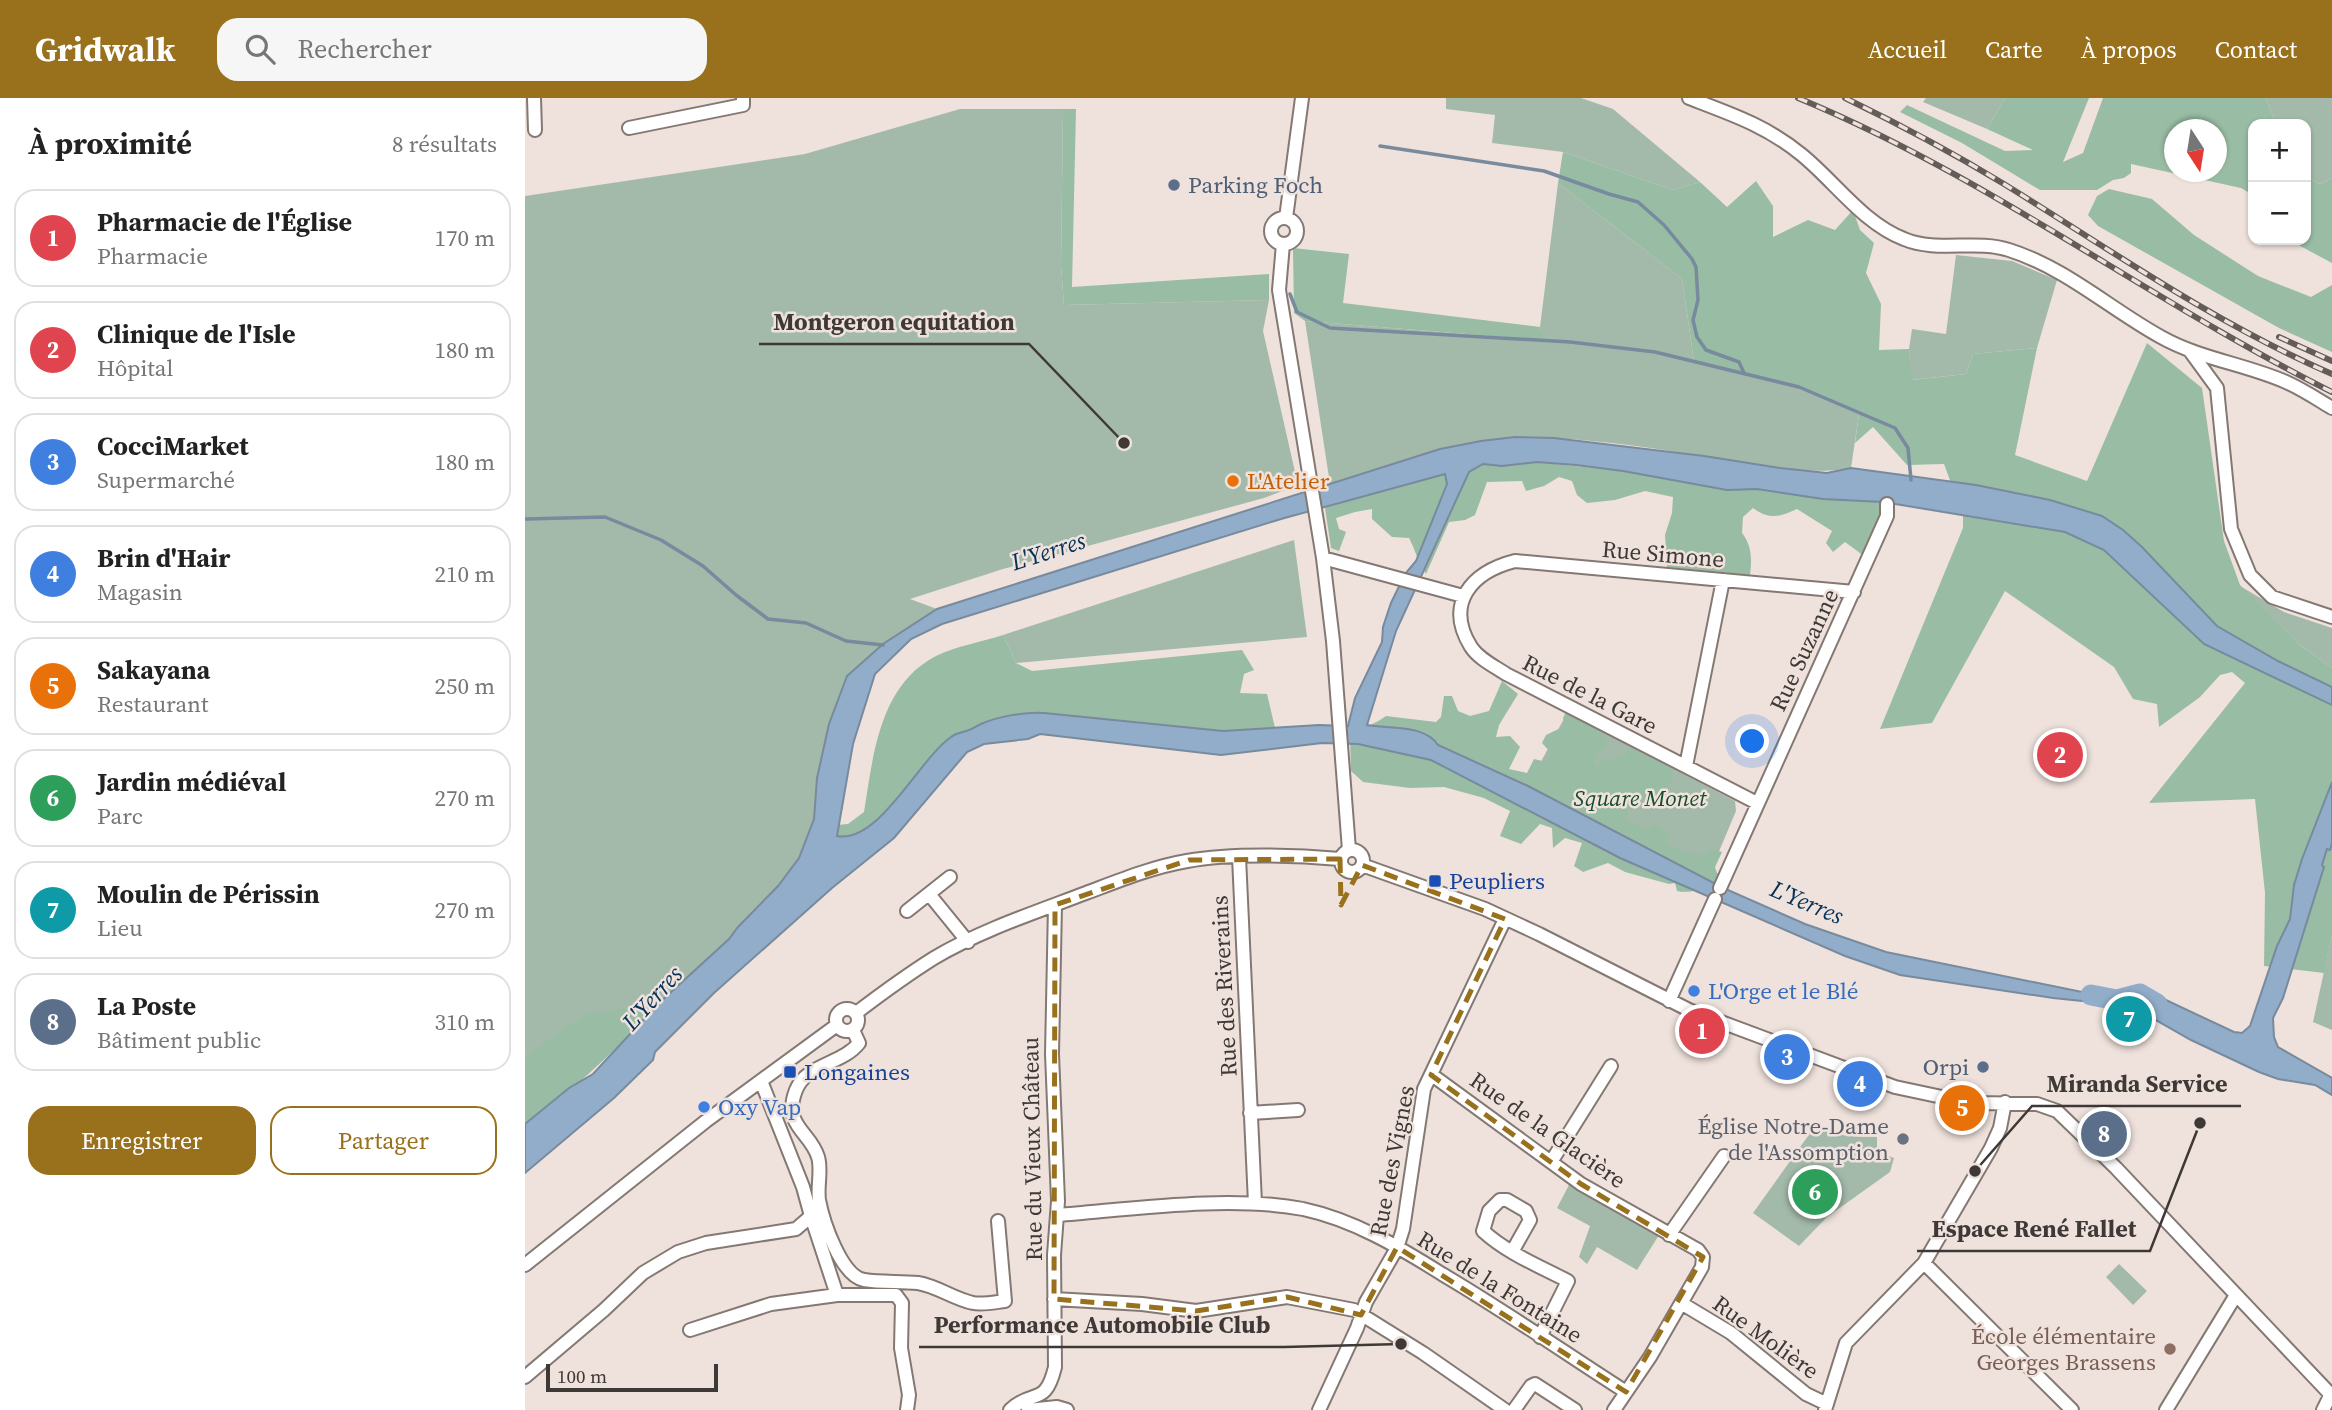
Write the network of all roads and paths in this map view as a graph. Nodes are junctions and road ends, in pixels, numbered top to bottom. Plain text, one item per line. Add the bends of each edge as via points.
1 (534, 98) edge
2 (743, 98) edge
3 (1302, 98) edge
4 (1689, 98) edge
5 (629, 128) dead end
6 (535, 130) dead end
7 (2190, 351) junction
8 (2332, 408) edge
9 (1887, 504) dead end
10 (1323, 558) junction
11 (1723, 580) junction
12 (1854, 592) junction
13 (1463, 596) junction
14 (2332, 617) edge
15 (1686, 766) junction
16 (1757, 803) junction
17 (1345, 855) junction
18 (1239, 858) junction
19 (1362, 865) junction
20 (950, 877) dead end
21 (929, 894) junction
22 (1055, 905) junction
23 (907, 911) dead end
24 (1505, 919) junction
25 (968, 942) junction
26 (1669, 1002) junction
27 (856, 1013) junction
28 (837, 1025) junction
29 (853, 1030) junction
30 (1611, 1066) dead end
31 (1432, 1075) junction
32 (761, 1081) junction
33 (2005, 1102) junction
34 (1298, 1110) dead end
35 (1250, 1113) junction
36 (1724, 1156) dead end
37 (1551, 1162) junction
38 (1255, 1203) junction
39 (1058, 1215) junction
40 (811, 1216) junction
41 (998, 1221) dead end
42 (1669, 1235) junction
43 (1397, 1248) junction
44 (1512, 1252) dead end
45 (1924, 1263) junction
46 (525, 1265) edge
47 (837, 1295) junction
48 (2236, 1296) junction
49 (1054, 1299) junction
50 (1681, 1303) junction
51 (1361, 1315) junction
52 (690, 1330) dead end
53 (1540, 1336) junction
54 (525, 1377) edge
55 (1626, 1392) junction
56 (2331, 1395) edge
57 (1826, 1407) edge
58 (1062, 1408) edge
59 (907, 1410) edge
60 (1010, 1410) edge
61 (1028, 1410) edge
62 (1319, 1410) edge
63 (1505, 1410) edge
64 (1514, 1410) edge
65 (1575, 1410) edge
66 (1614, 1410) edge
67 (2072, 1410) edge
68 (2166, 1410) edge
69 (2323, 1410) edge

1 - 6 street
2 - 5 street via 743,105
3 - 10 street via 1286,218 1277,220 1272,236 1283,244 1279,290
4 - 7 street via 1765,128 1801,154 1867,216 1904,240 2006,249 2038,261
7 - 8 street via 2286,382
7 - 14 street via 2217,388 2231,529 2250,575 2272,597
9 - 12 street, Rue Suzanne via 1887,516
10 - 13 street
10 - 17 street via 1333,641
11 - 12 street, Rue Simone
11 - 13 street, Rue Simone via 1515,561 1472,582
11 - 15 street
12 - 16 street, Rue Suzanne
13 - 15 street, Rue de la Gare via 1461,617 1466,635 1487,661
15 - 16 street, Rue de la Gare
16 - 26 street, Rue Suzanne
17 - 18 street
17 - 19 street via 1355,850 1361,854
17 - 19 street via 1342,866 1347,871 1354,872
18 - 22 street via 1161,866
18 - 35 street, Rue des Riverains
19 - 24 street
20 - 21 street
21 - 23 street
21 - 25 street
22 - 25 street
22 - 39 street, Rue du Vieux Château via 1052,1041
24 - 26 street
24 - 31 street, Rue des Vignes
25 - 27 street via 935,958
26 - 33 street via 1895,1087 1956,1100
27 - 28 street via 849,1009 840,1012
27 - 29 street via 858,1024
28 - 29 street via 846,1032
28 - 32 street
29 - 41 street via 859,1042 853,1051 820,1067 798,1085 793,1099 800,1132 819,1159 819,1199 846,1269 861,1280 920,1283 975,1303 1005,1301
30 - 37 street
31 - 37 street, Rue de la Glacière
31 - 43 street, Rue des Vignes via 1424,1089
32 - 40 street
32 - 46 street
33 - 45 street via 1991,1148
33 - 48 street via 2047,1106 2067,1118
34 - 35 street
35 - 38 street, Rue des Riverains
36 - 42 street
37 - 42 street, Rue de la Glacière
38 - 39 street, Rue de la Fontaine
38 - 43 street, Rue de la Fontaine via 1303,1209 1344,1221
39 - 49 street, Rue du Vieux Château
40 - 47 street
40 - 54 street via 796,1229 678,1252 643,1273
42 - 50 street, Rue de la Glacière via 1703,1257
43 - 51 street, Rue des Vignes
43 - 53 street, Rue de la Fontaine
44 - 53 street via 1568,1281
45 - 57 street via 1846,1343
45 - 67 street
47 - 52 street via 771,1304
47 - 59 street via 891,1293 902,1303
48 - 56 street
48 - 68 street
49 - 51 street via 1196,1311 1287,1297
49 - 60 street, Rue du Vieux Château via 1051,1384 1041,1396 1019,1402
50 - 55 street, Rue de la Glacière
50 - 57 street, Rue Molière via 1731,1333
51 - 62 street, Rue des Vignes
51 - 63 street
53 - 55 street, Rue de la Fontaine
55 - 66 street, Rue de la Glacière
56 - 69 street
58 - 61 street
64 - 65 street via 1535,1384

